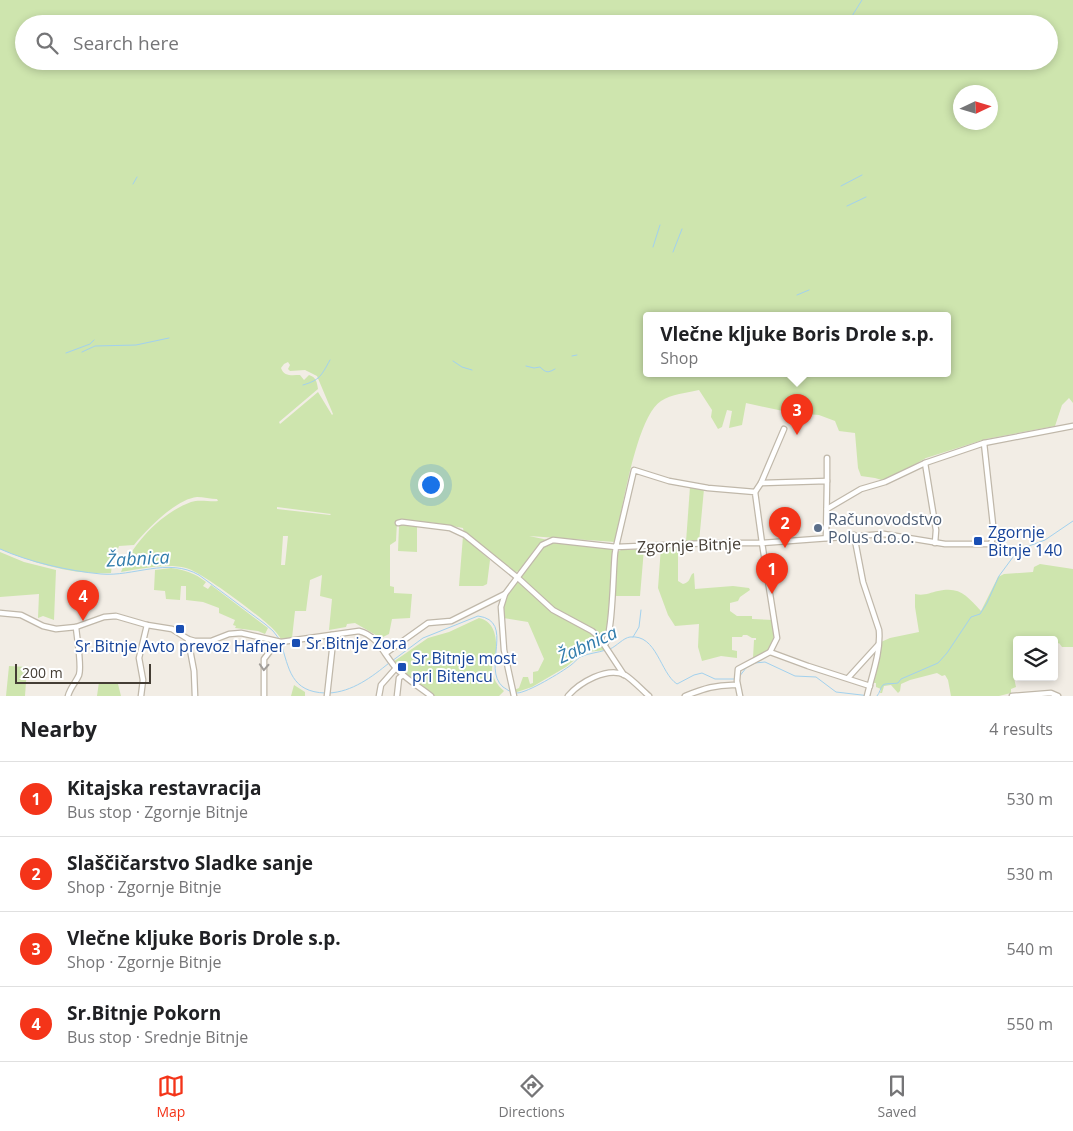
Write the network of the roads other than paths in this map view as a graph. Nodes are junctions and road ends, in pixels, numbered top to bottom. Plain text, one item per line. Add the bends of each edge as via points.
1 (1073, 426) edge
2 (784, 429) dead end
3 (984, 443) junction
4 (828, 458) dead end
5 (925, 463) junction
6 (827, 481) junction
7 (761, 483) junction
8 (755, 492) junction
9 (827, 509) junction
10 (398, 523) dead end
11 (854, 535) junction
12 (826, 538) junction
13 (762, 543) junction
14 (935, 543) junction
15 (991, 544) junction
16 (616, 547) junction
17 (1022, 551) dead end
18 (518, 578) junction
19 (505, 594) junction
20 (0, 613) edge
21 (147, 625) junction
22 (76, 628) junction
23 (332, 635) junction
24 (188, 639) junction
25 (277, 642) junction
26 (879, 644) junction
27 (606, 646) junction
28 (770, 652) junction
29 (387, 656) junction
30 (395, 667) junction
31 (402, 674) junction
32 (624, 675) junction
33 (848, 678) junction
34 (737, 683) junction
35 (870, 686) junction
36 (327, 694) edge
37 (868, 694) edge
38 (68, 696) edge
39 (140, 696) edge
40 (195, 696) edge
41 (264, 696) edge
42 (379, 696) edge
43 (397, 696) edge
44 (431, 696) edge
45 (513, 696) edge
46 (568, 696) edge
47 (649, 696) edge
48 (685, 696) edge
49 (740, 696) edge
50 (1012, 696) edge
51 (1018, 696) edge
52 (1058, 696) edge

1 - 3 street
2 - 7 street
3 - 5 street
3 - 15 street via 994,534
4 - 6 street
5 - 9 street via 885,482 861,489
5 - 14 street via 936,530
6 - 7 street
6 - 9 street
7 - 8 street
8 - 13 street, Zgornje Bitnje
8 - 16 street, Zgornje Bitnje via 669,481 634,470
9 - 12 street
10 - 18 street via 457,530
11 - 12 street, Zgornje Bitnje
11 - 14 street, Zgornje Bitnje via 884,534
11 - 26 street via 863,582 879,630
12 - 13 street, Zgornje Bitnje
13 - 16 street, Zgornje Bitnje
13 - 28 street, Zgornje Bitnje via 777,633
14 - 15 street, Zgornje Bitnje
15 - 17 street, Zgornje Bitnje
16 - 18 street, Zgornje Bitnje via 553,540 542,545
16 - 27 street, Zgornje Bitnje
18 - 19 street, Zgornje Bitnje
18 - 27 street via 553,610 592,631
19 - 29 street, Zgornje Bitnje via 451,621 428,623
19 - 45 street, Zgornje Bitnje via 500,607 504,657
20 - 22 street via 21,615 52,628
21 - 22 street via 110,615
21 - 24 street via 172,629
21 - 39 street via 139,658 143,680
22 - 38 street via 80,667
23 - 25 street
23 - 29 street via 363,632 376,640
23 - 36 street
24 - 25 street via 211,641 241,633
24 - 40 street
25 -> 41 street via 264,659
26 - 33 street
26 - 35 street
27 - 32 street
28 - 33 street
28 - 34 street via 741,666
29 - 30 street
30 - 31 street
30 - 42 street via 381,685
31 - 43 street
31 - 44 street
32 - 46 street via 616,673 591,678 579,684
32 - 47 street
33 - 35 street
34 - 48 street via 716,685
34 - 49 street
35 - 37 street
50 - 51 street
51 - 52 street via 1051,693

